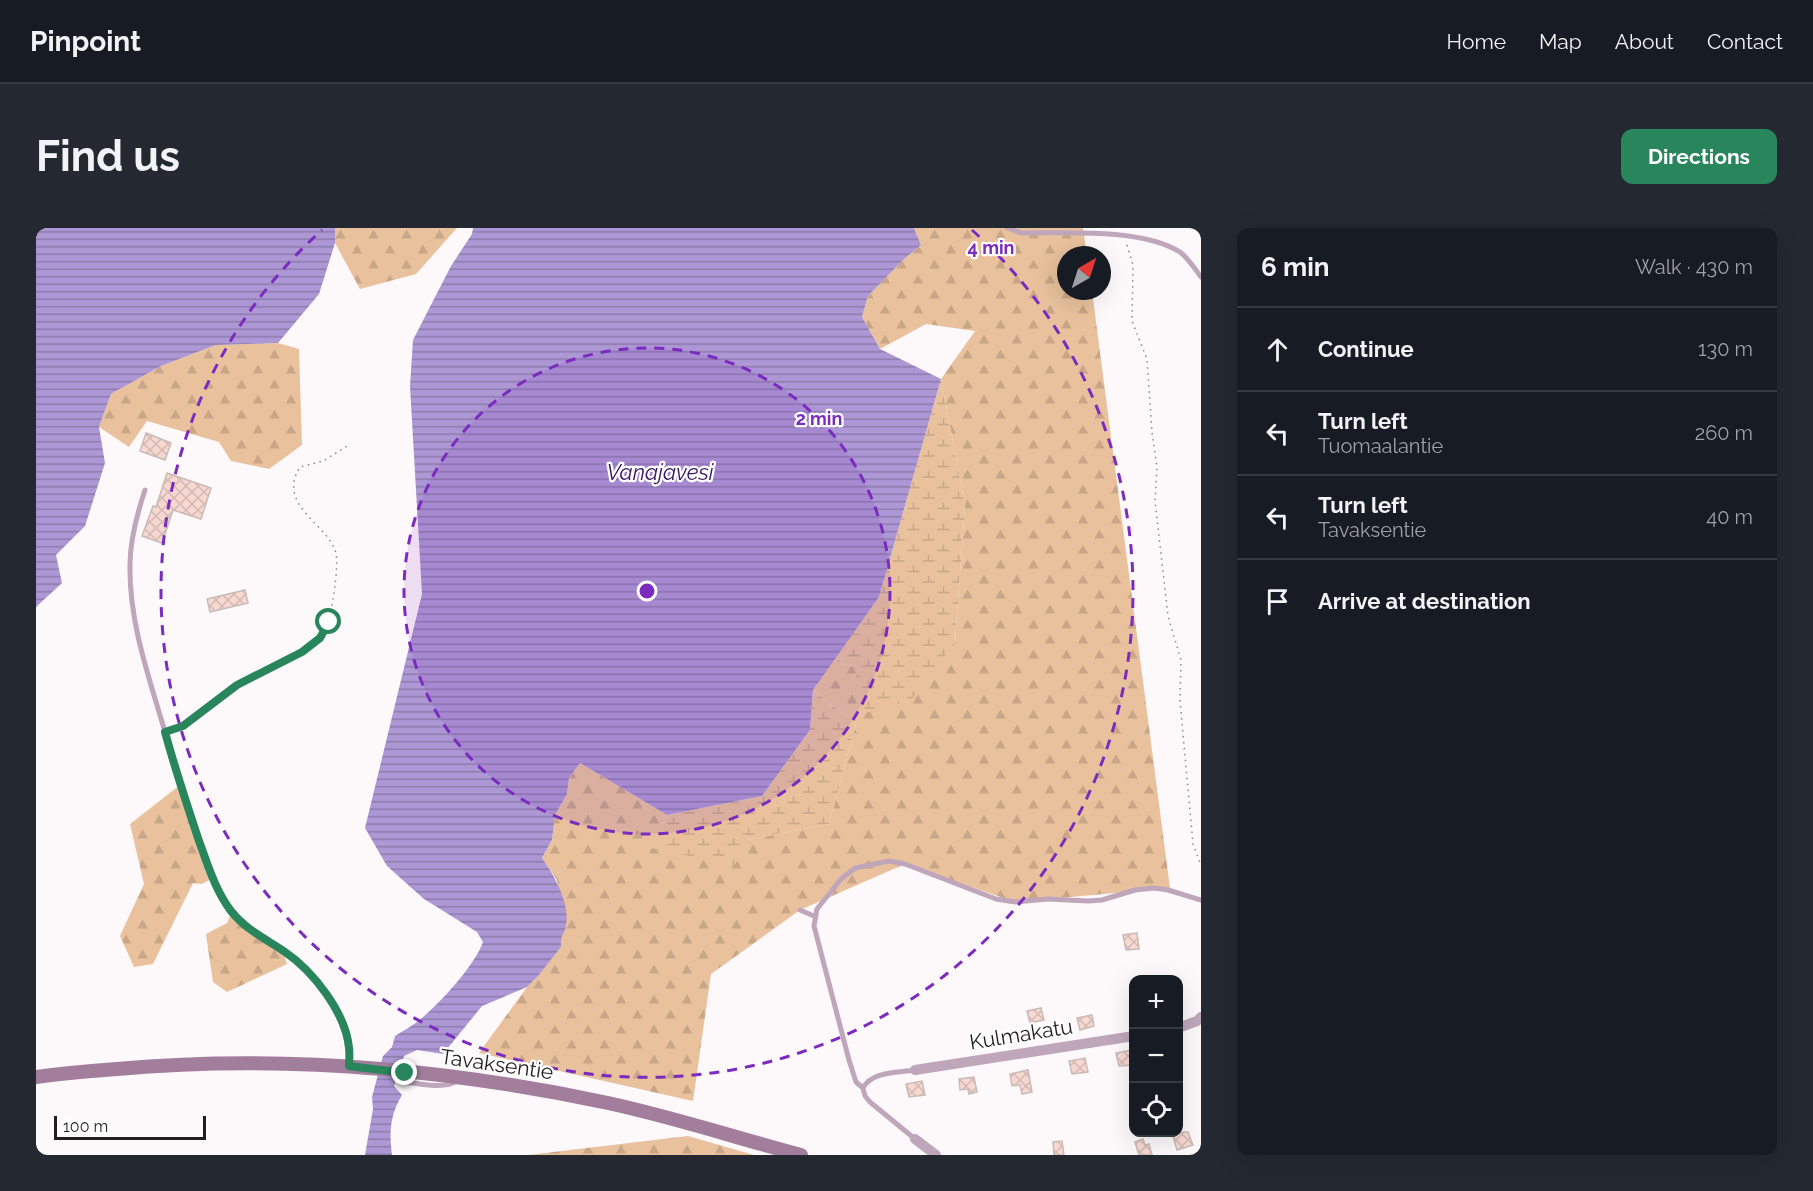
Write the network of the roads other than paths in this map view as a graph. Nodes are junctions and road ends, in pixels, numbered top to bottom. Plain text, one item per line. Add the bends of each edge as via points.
1 (1007, 228) edge
2 (1201, 277) edge
3 (145, 490) dead end
4 (1201, 900) edge
5 (800, 910) dead end
6 (814, 916) junction
7 (1201, 1017) edge
8 (1183, 1026) edge
9 (1129, 1037) edge
10 (349, 1066) junction
11 (915, 1070) joint
12 (36, 1077) edge
13 (863, 1088) junction
14 (915, 1139) joint
15 (801, 1155) edge
16 (936, 1155) edge

1 - 2 lane via 1022,234 1137,236 1182,253
3 - 10 lane via 133,532 132,604 136,633 180,785 221,895 246,926 305,966 320,986 346,1034
4 - 6 lane via 1154,888 1088,902 1015,902 996,899 889,861 855,868 841,879
5 - 6 lane
6 - 13 lane via 849,1060 856,1082
7 - 8 street
9 - 11 street, Kulmakatu
10 - 12 main road, Tavaksentie via 253,1062
10 - 15 main road, Tavaksentie via 405,1077 460,1078 609,1104
11 - 13 lane via 875,1076
13 - 14 lane via 870,1102
14 - 16 street

